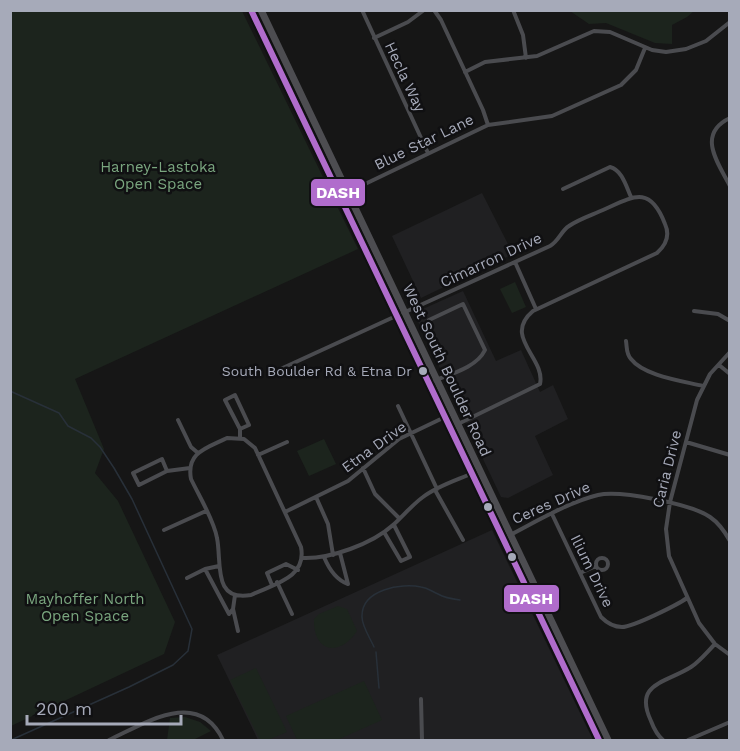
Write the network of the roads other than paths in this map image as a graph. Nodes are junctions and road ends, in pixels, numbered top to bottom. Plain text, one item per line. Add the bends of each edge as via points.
1 (251, 10) edge
2 (261, 10) edge
3 (362, 10) edge
4 (424, 10) edge
5 (434, 10) edge
6 (513, 10) edge
7 (729, 21) edge
8 (374, 38) junction
9 (645, 48) junction
10 (526, 58) junction
11 (465, 72) junction
12 (729, 118) edge
13 (488, 125) junction
14 (428, 153) junction
15 (340, 177) junction
16 (364, 184) junction
17 (729, 186) edge
18 (563, 189) dead end
19 (347, 192) junction
20 (339, 196) junction
21 (631, 197) junction
22 (515, 262) junction
23 (536, 309) junction
24 (694, 311) dead end
25 (405, 312) junction
26 (397, 316) junction
27 (429, 320) dead end
28 (729, 321) edge
29 (626, 341) dead end
30 (729, 352) edge
31 (719, 365) junction
32 (274, 372) dead end
33 (729, 374) edge
34 (437, 380) junction
35 (428, 384) junction
36 (703, 386) junction
37 (398, 406) dead end
38 (444, 417) junction
39 (178, 420) dead end
40 (458, 424) junction
41 (240, 429) junction
42 (411, 432) junction
43 (240, 438) junction
44 (287, 442) dead end
45 (686, 442) junction
46 (198, 453) junction
47 (258, 455) junction
48 (729, 455) edge
49 (190, 468) junction
50 (363, 468) junction
51 (479, 470) junction
52 (167, 471) junction
53 (471, 474) junction
54 (436, 490) junction
55 (316, 497) junction
56 (670, 502) junction
57 (206, 511) junction
58 (285, 512) junction
59 (552, 514) junction
60 (399, 518) junction
61 (393, 525) junction
62 (164, 530) dead end
63 (384, 532) junction
64 (510, 535) junction
65 (464, 540) dead end
66 (729, 541) edge
67 (340, 553) junction
68 (329, 556) junction
69 (303, 558) junction
70 (219, 566) junction
71 (596, 566) dead end
72 (205, 569) junction
73 (298, 570) junction
74 (580, 573) junction
75 (187, 578) dead end
76 (275, 583) junction
77 (235, 595) junction
78 (687, 598) junction
79 (233, 609) junction
80 (292, 614) dead end
81 (238, 631) dead end
82 (715, 644) junction
83 (729, 655) edge
84 (421, 699) dead end
85 (729, 722) edge
86 (118, 739) edge
87 (109, 741) edge
88 (223, 741) edge
89 (422, 741) edge
90 (600, 741) edge
91 (608, 741) edge
92 (663, 741) edge
93 (688, 741) edge

1 - 20 main road, West South Boulder Road
2 - 15 main road, West South Boulder Road
3 - 8 street, Hecla Way
4 - 8 street
5 - 11 street
6 - 10 street via 523,35
7 - 9 street via 706,41 686,49 666,52
8 - 14 street, Hecla Way
9 - 10 street via 610,32 594,31
9 - 13 street, Blue Star Lane via 636,70 621,85 552,116
10 - 11 street via 485,62
11 - 13 street
12 - 17 street via 718,125 711,143
13 - 14 street, Blue Star Lane
14 - 16 street, Blue Star Lane
15 - 16 street
15 - 19 main road, West South Boulder Road
16 - 19 street, Blue Star Lane
18 - 21 street via 610,167 620,173
19 - 20 street, Blue Star Lane
19 - 25 main road, West South Boulder Road
20 - 26 main road, West South Boulder Road
21 - 22 street, Cimarron Drive via 568,226 556,243
21 - 23 street via 645,197 656,205 668,232 662,249
22 - 23 street
22 - 25 street, Cimarron Drive
23 - 40 street via 524,320 522,336 540,375 540,384
24 - 28 street via 718,314
25 - 26 street, Cimarron Drive
25 - 34 main road, West South Boulder Road
26 - 32 street, Cimarron Drive
26 - 35 main road, West South Boulder Road
27 - 34 street via 463,304 485,350 475,362
29 - 36 street via 627,352 638,366
30 - 31 street, Caria Drive
31 - 33 street
31 - 36 street, Caria Drive
34 - 35 street
34 - 40 main road, West South Boulder Road
35 - 38 main road, West South Boulder Road
36 - 45 street, Caria Drive
37 - 42 street
38 - 42 street, Etna Drive
38 - 53 main road, West South Boulder Road
39 - 46 street
40 - 51 main road, West South Boulder Road
41 - 41 street via 225,400 235,395 249,425
41 - 43 street
42 - 50 street, Etna Drive
42 - 54 street
43 - 46 street via 227,438
43 - 47 street via 250,443
44 - 47 street
45 - 48 street
45 - 56 street, Caria Drive
46 - 49 street
47 - 58 street
49 - 52 street
49 - 57 street
50 - 55 street, Etna Drive via 348,481
50 - 60 street via 375,494
51 - 53 street
51 - 64 main road, West South Boulder Road
52 - 52 street via 139,485 133,473 162,459
53 - 54 street
53 - 90 main road, West South Boulder Road
54 - 60 street
54 - 65 street
55 - 58 street, Etna Drive
55 - 68 street via 328,524
56 - 59 street, Ceres Drive via 602,494
56 - 66 street, Ceres Drive via 704,513 720,525
56 - 78 street, Caria Drive via 666,542
57 - 62 street
57 - 70 street via 217,538
58 - 69 street
59 - 64 street, Ceres Drive
59 - 74 street, Ilium Drive
60 - 61 street
61 - 63 street
61 - 63 street via 410,557 401,561
63 - 67 street
64 - 91 main road, West South Boulder Road
67 - 68 street
67 - 68 street via 348,584 329,569
68 - 69 street
69 - 73 street
70 - 72 street
70 - 77 street via 225,587
71 - 74 street
72 - 75 street
72 - 79 street via 229,614
73 - 76 street
73 - 76 street via 286,564 267,573
74 - 78 street, Ilium Drive via 601,617 612,626 627,626
76 - 77 street via 251,595
76 - 80 street
77 - 79 street
78 - 82 street, Caria Drive
79 - 81 street
82 - 83 street, Caria Drive
82 - 92 street via 700,661 655,685 647,694 645,709
84 - 89 street
85 - 93 street
86 - 87 street
86 - 88 street via 176,712 206,720

